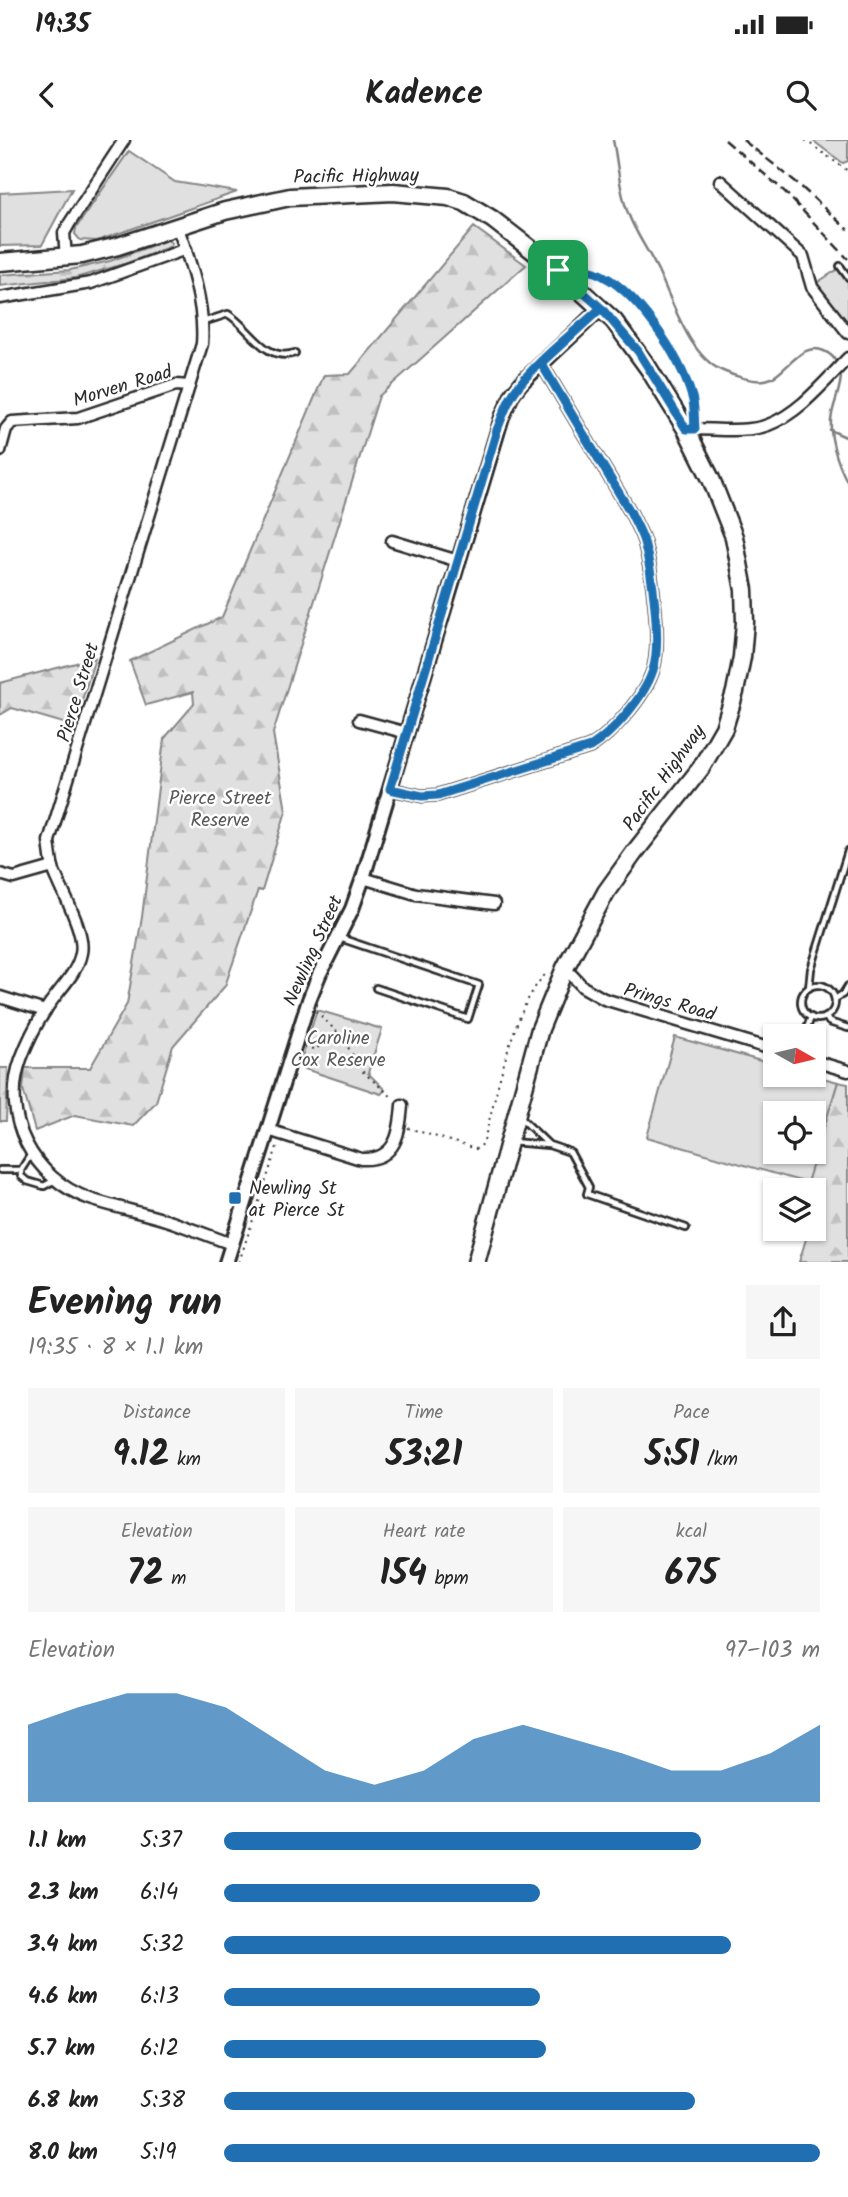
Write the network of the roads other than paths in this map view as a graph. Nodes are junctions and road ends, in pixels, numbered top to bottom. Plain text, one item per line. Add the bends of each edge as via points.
1 (124, 140) edge
2 (720, 181) dead end
3 (177, 226) junction
4 (186, 249) junction
5 (66, 257) junction
6 (0, 262) edge
7 (839, 266) dead end
8 (848, 277) edge
9 (0, 298) edge
10 (601, 308) junction
11 (202, 323) junction
12 (848, 334) edge
13 (295, 353) dead end
14 (847, 359) edge
15 (541, 363) junction
16 (189, 386) junction
17 (690, 429) junction
18 (0, 451) edge
19 (392, 541) dead end
20 (458, 561) junction
21 (359, 720) dead end
22 (407, 733) junction
23 (390, 789) junction
24 (848, 851) edge
25 (53, 867) junction
26 (0, 874) edge
27 (363, 878) junction
28 (494, 904) dead end
29 (339, 937) junction
30 (565, 968) junction
31 (848, 986) edge
32 (376, 988) dead end
33 (809, 988) junction
34 (0, 997) edge
35 (835, 999) junction
36 (45, 1011) junction
37 (811, 1017) junction
38 (826, 1017) junction
39 (808, 1024) edge
40 (848, 1028) edge
41 (763, 1046) edge
42 (826, 1065) edge
43 (848, 1071) edge
44 (402, 1105) dead end
45 (518, 1115) junction
46 (268, 1130) junction
47 (511, 1142) junction
48 (549, 1145) junction
49 (31, 1154) junction
50 (0, 1170) edge
51 (21, 1170) junction
52 (502, 1174) junction
53 (56, 1180) junction
54 (686, 1228) dead end
55 (232, 1244) junction
56 (226, 1262) edge
57 (476, 1262) edge
58 (485, 1262) edge

1 - 5 street via 68,223
2 - 12 street via 803,256 812,287
3 - 4 street, Pierce Street
3 - 5 main road, Pacific Highway
3 - 10 main road, Pacific Highway via 290,197 393,192 448,197 478,210
4 - 9 street via 91,283
4 - 11 street, Pierce Street
5 - 6 main road, Pacific Highway
7 - 8 lane
10 - 15 street, Newling Street
10 - 17 main road, Pacific Highway via 638,351
11 - 13 lane via 228,314 274,355
11 - 16 street, Pierce Street via 202,344
14 - 17 street via 799,406 768,425
15 - 20 street, Newling Street via 513,393 502,417
15 - 23 street via 643,538 657,636 654,669 622,719 590,747 438,795
16 - 18 street, Morven Road via 176,385 78,418 12,422
16 - 25 street, Pierce Street via 49,841
17 - 30 main road, Pacific Highway via 724,507 741,566 745,622 735,692 714,748 606,892
19 - 20 street
20 - 22 street, Newling Street
21 - 22 street
22 - 23 street, Newling Street
23 - 27 street, Newling Street
24 - 33 lane
25 - 26 street via 14,878
25 - 36 street, Pierce Street via 64,888 82,951 76,968
27 - 28 street via 416,894
27 - 29 street, Newling Street
29 - 32 lane via 478,985 468,1019
29 - 46 street, Newling Street via 309,1000
30 - 41 street, Prings Road via 583,987 604,999
30 - 45 main road, Pacific Highway via 540,1029
31 - 35 lane
33 - 35 lane via 825,987
33 - 37 lane via 801,1003
34 - 36 street
35 - 38 lane
36 - 49 street, Pierce Street via 19,1063 13,1089 14,1117
37 - 38 lane
37 - 39 lane
38 - 40 lane
42 - 43 street
44 - 46 street via 393,1147 370,1159
45 - 47 main road, Pacific Highway
45 - 48 lane
46 - 55 street, Newling Street
47 - 48 lane
47 - 52 main road, Pacific Highway
48 - 54 lane via 570,1152 589,1187 587,1195
49 - 51 lane
49 - 53 street, Pierce Street
50 - 51 lane, Pierce Street
51 - 53 lane, Pierce Street via 27,1181 44,1186
52 - 57 main road, Pacific Highway
52 - 58 main road, Pacific Highway
53 - 55 street, Pierce Street via 88,1198
55 - 56 street, Newling Street

